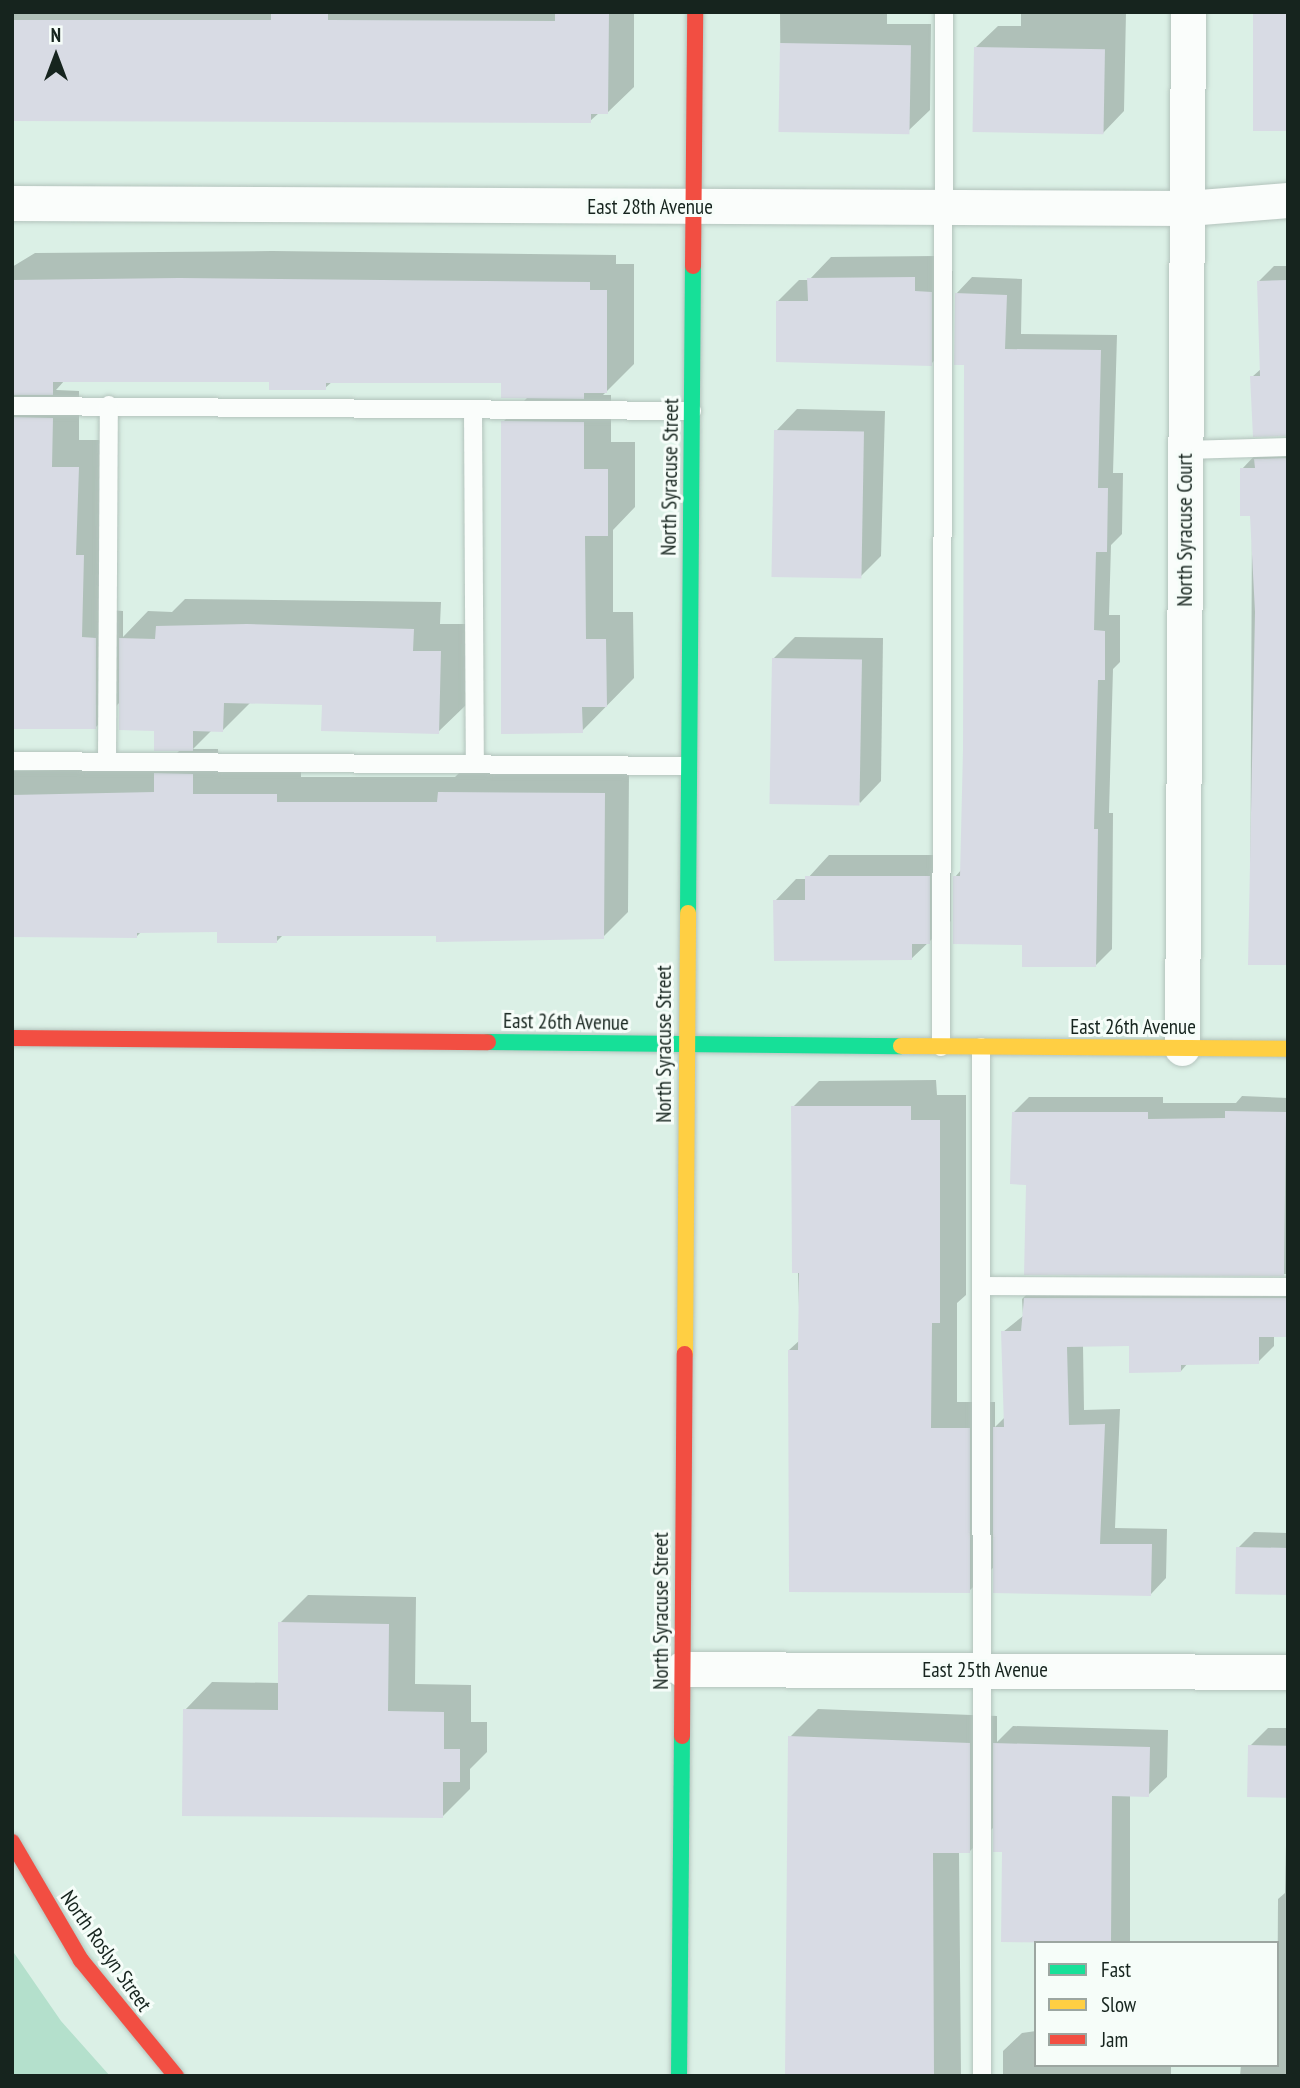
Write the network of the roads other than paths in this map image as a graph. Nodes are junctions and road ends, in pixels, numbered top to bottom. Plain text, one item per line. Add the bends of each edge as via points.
1 (695, 12) edge
2 (944, 12) edge
3 (1188, 12) edge
4 (1288, 200) edge
5 (12, 203) edge
6 (693, 207) junction
7 (943, 208) junction
8 (1188, 208) junction
9 (109, 405) junction
10 (12, 406) edge
11 (473, 409) junction
12 (692, 411) junction
13 (1288, 447) edge
14 (1186, 450) junction
15 (107, 760) junction
16 (12, 761) edge
17 (475, 763) junction
18 (687, 766) junction
19 (12, 1038) edge
20 (684, 1045) junction
21 (941, 1046) junction
22 (981, 1046) junction
23 (1182, 1048) junction
24 (1288, 1049) edge
25 (981, 1286) junction
26 (1288, 1287) edge
27 (682, 1670) junction
28 (982, 1670) junction
29 (1288, 1672) edge
30 (12, 1842) edge
31 (176, 2076) edge
32 (679, 2076) edge
33 (982, 2076) edge

1 - 6 street, North Syracuse Street
2 - 7 lane
3 - 8 street, North Syracuse Court
4 - 8 street, East 28th Avenue
5 - 6 street, East 28th Avenue
6 - 7 street, East 28th Avenue
6 - 12 street, North Syracuse Street
7 - 8 street, East 28th Avenue
7 - 21 lane
8 - 14 street, North Syracuse Court
9 - 10 lane
9 - 11 lane
9 - 15 lane
11 - 12 lane
11 - 17 lane
12 - 18 street, North Syracuse Street
13 - 14 lane
14 - 23 street, North Syracuse Court
15 - 16 lane
15 - 17 lane
17 - 18 lane
18 - 20 street, North Syracuse Street
19 - 20 street, East 26th Avenue
20 - 21 street, East 26th Avenue
20 - 27 street, North Syracuse Street
21 - 22 street, East 26th Avenue
22 - 23 street, East 26th Avenue
22 - 25 lane
23 - 24 street, East 26th Avenue
25 - 26 lane
25 - 28 lane
27 - 28 street, East 25th Avenue
27 - 32 street, North Syracuse Street
28 - 29 street, East 25th Avenue
28 - 33 lane
30 - 31 street, North Roslyn Street via 81,1961

